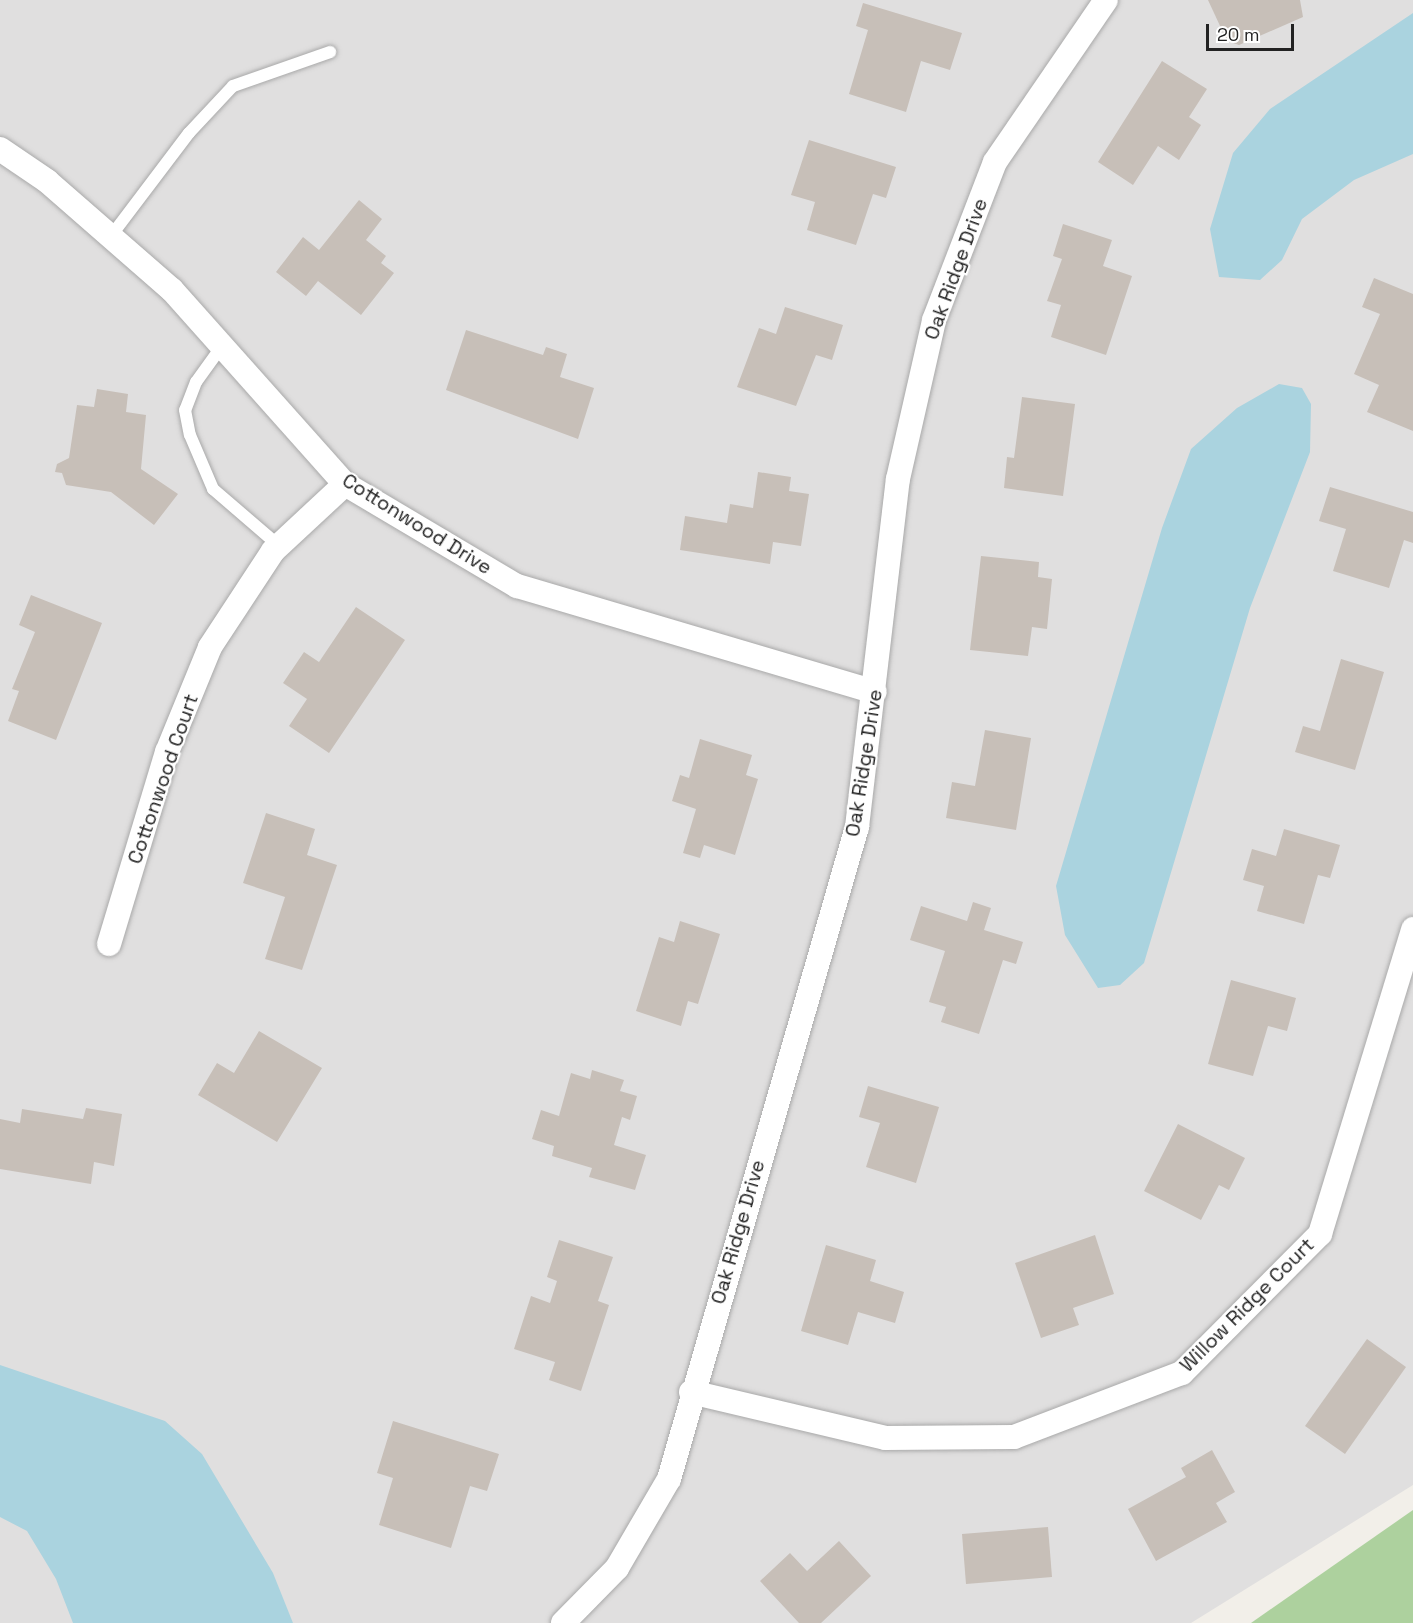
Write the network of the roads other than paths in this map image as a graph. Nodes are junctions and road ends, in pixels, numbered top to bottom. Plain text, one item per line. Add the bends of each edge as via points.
1 (1106, 0) edge
2 (330, 52) dead end
3 (0, 148) edge
4 (111, 237) junction
5 (222, 346) junction
6 (345, 483) junction
7 (278, 545) junction
8 (875, 692) junction
9 (1413, 929) edge
10 (109, 944) dead end
11 (691, 1392) junction
12 (563, 1623) edge

1 - 8 street, Oak Ridge Drive via 995,162 934,320 898,479
2 - 4 lane via 233,86 189,133
3 - 4 street, Cottonwood Drive
4 - 5 street, Cottonwood Drive via 172,290
5 - 6 street, Cottonwood Drive
5 - 7 lane via 196,382 184,410 190,435 213,489 243,520
6 - 7 street, Cottonwood Court
6 - 8 street, Cottonwood Drive via 517,586
7 - 10 street, Cottonwood Court via 210,647 167,752
8 - 11 street, Oak Ridge Drive via 857,827
9 - 11 street, Willow Ridge Court via 1320,1234 1182,1373 1014,1437 885,1438
11 - 12 street, Oak Ridge Drive via 669,1479 617,1568

